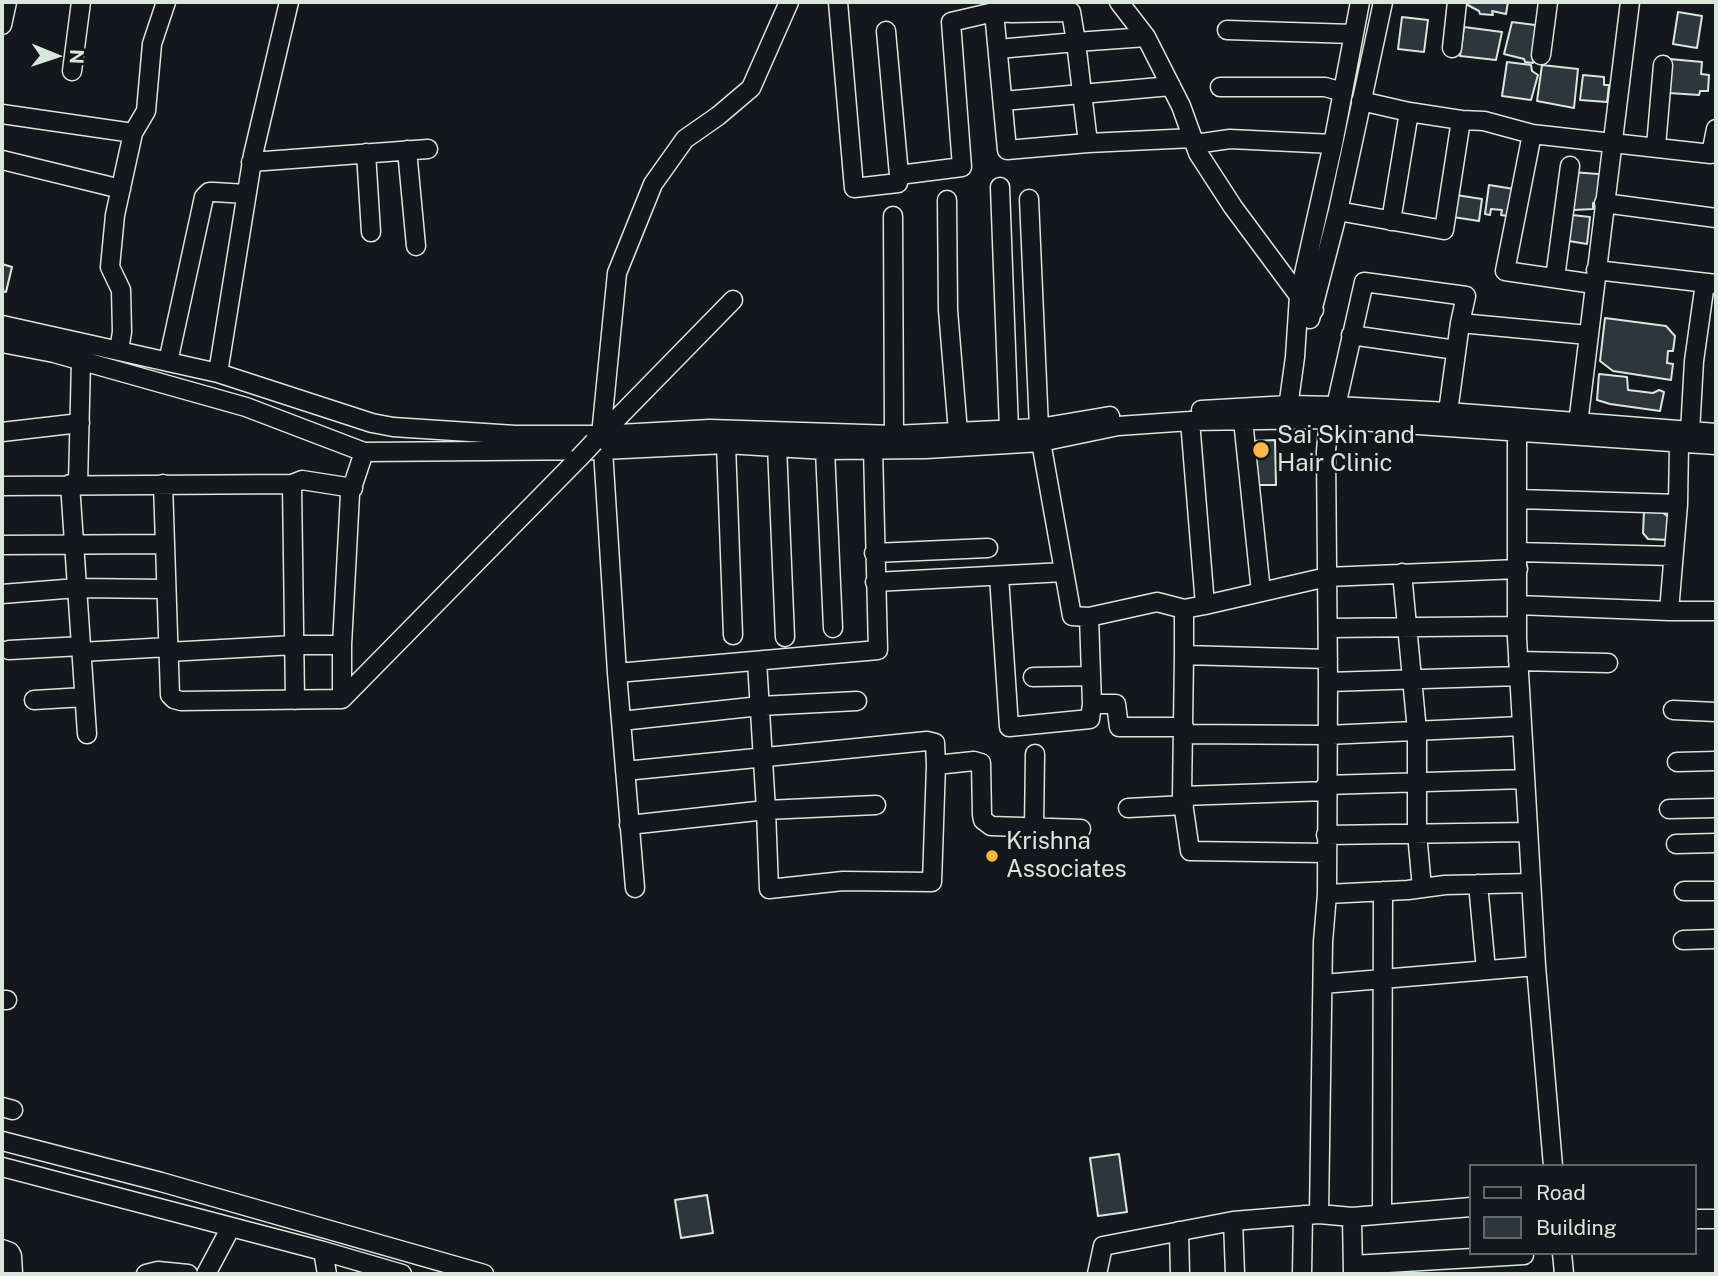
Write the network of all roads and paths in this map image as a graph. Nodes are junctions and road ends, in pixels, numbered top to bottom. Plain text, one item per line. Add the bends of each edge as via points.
1 (7, 2) edge
2 (81, 2) edge
3 (166, 2) edge
4 (289, 2) edge
5 (789, 2) edge
6 (838, 2) edge
7 (1119, 2) edge
8 (1360, 2) edge
9 (1383, 2) edge
10 (1457, 2) edge
11 (1548, 2) edge
12 (1630, 2) edge
13 (1006, 9) edge
14 (2, 25) edge
15 (1227, 30) dead end
16 (886, 31) dead end
17 (1353, 34) junction
18 (1146, 37) junction
19 (1076, 42) junction
20 (1452, 48) dead end
21 (998, 49) junction
22 (1541, 55) dead end
23 (1663, 65) dead end
24 (72, 71) dead end
25 (1171, 86) junction
26 (1220, 88) dead end
27 (1343, 92) junction
28 (1082, 94) junction
29 (1003, 101) junction
30 (1361, 101) junction
31 (1409, 112) junction
32 (2, 114) edge
33 (1461, 120) junction
34 (1716, 129) edge
35 (133, 133) junction
36 (1532, 134) junction
37 (1194, 141) junction
38 (1612, 141) junction
39 (1088, 143) junction
40 (1333, 144) junction
41 (1656, 146) junction
42 (428, 149) dead end
43 (407, 150) junction
44 (366, 153) junction
45 (2, 160) edge
46 (251, 162) junction
47 (1570, 166) dead end
48 (899, 175) junction
49 (1000, 187) dead end
50 (121, 189) junction
51 (246, 194) junction
52 (1029, 199) dead end
53 (947, 200) dead end
54 (1604, 203) junction
55 (1338, 211) junction
56 (893, 216) dead end
57 (1716, 218) edge
58 (1391, 221) junction
59 (371, 232) dead end
60 (416, 246) dead end
61 (1595, 277) junction
62 (1555, 278) junction
63 (1711, 284) edge
64 (1299, 296) junction
65 (733, 300) dead end
66 (1314, 310) junction
67 (1460, 323) junction
68 (2, 325) edge
69 (1351, 335) junction
70 (1588, 335) junction
71 (2, 343) edge
72 (119, 350) junction
73 (1456, 350) junction
74 (1296, 357) junction
75 (81, 360) junction
76 (168, 362) junction
77 (218, 373) junction
78 (1448, 412) junction
79 (1287, 413) junction
80 (1333, 413) junction
81 (1243, 420) junction
82 (1190, 421) junction
83 (80, 423) junction
84 (1009, 430) junction
85 (1577, 430) junction
86 (1517, 431) junction
87 (2, 432) edge
88 (958, 432) junction
89 (1716, 433) edge
90 (894, 435) junction
91 (1040, 435) junction
92 (1685, 438) junction
93 (599, 443) junction
94 (726, 444) junction
95 (777, 446) junction
96 (1716, 446) edge
97 (873, 449) junction
98 (825, 450) junction
99 (364, 452) junction
100 (74, 484) junction
101 (163, 484) junction
102 (292, 484) junction
103 (2, 486) edge
104 (353, 488) junction
105 (1517, 499) junction
106 (1678, 504) junction
107 (74, 543) junction
108 (165, 544) junction
109 (2, 545) edge
110 (988, 548) dead end
111 (874, 553) junction
112 (1673, 556) junction
113 (1518, 561) junction
114 (1065, 572) junction
115 (1402, 573) junction
116 (999, 576) junction
117 (1327, 577) junction
118 (876, 582) junction
119 (77, 588) junction
120 (166, 589) junction
121 (1261, 592) junction
122 (2, 594) edge
123 (1205, 605) junction
124 (1517, 605) junction
125 (1184, 609) junction
126 (1669, 611) junction
127 (1716, 611) edge
128 (1089, 617) junction
129 (1517, 626) junction
130 (1408, 627) junction
131 (833, 628) dead end
132 (1328, 628) junction
133 (733, 635) dead end
134 (785, 637) dead end
135 (294, 645) junction
136 (342, 645) junction
137 (81, 649) junction
138 (9, 650) dead end
139 (168, 650) junction
140 (1184, 655) junction
141 (1328, 659) junction
142 (757, 661) junction
143 (1608, 663) dead end
144 (1518, 669) junction
145 (617, 673) junction
146 (1091, 676) junction
147 (1033, 677) dead end
148 (1414, 680) junction
149 (1328, 682) junction
150 (84, 696) junction
151 (342, 699) junction
152 (34, 700) dead end
153 (295, 700) junction
154 (858, 701) dead end
155 (1092, 704) junction
156 (760, 706) junction
157 (1673, 710) dead end
158 (1716, 712) edge
159 (621, 721) junction
160 (1522, 726) junction
161 (1184, 730) junction
162 (1417, 731) junction
163 (86, 734) dead end
164 (1327, 735) junction
165 (1035, 754) dead end
166 (763, 759) junction
167 (1716, 761) edge
168 (1677, 762) dead end
169 (936, 765) junction
170 (625, 771) junction
171 (1525, 779) junction
172 (1418, 782) junction
173 (1326, 788) junction
174 (1183, 800) junction
175 (876, 805) dead end
176 (1128, 808) dead end
177 (1716, 808) edge
178 (1669, 809) dead end
179 (766, 810) junction
180 (629, 824) junction
181 (1034, 828) junction
182 (1081, 829) dead end
183 (1528, 832) junction
184 (1417, 833) junction
185 (1716, 843) edge
186 (1326, 844) junction
187 (1676, 844) dead end
188 (1531, 883) junction
189 (1478, 884) junction
190 (635, 888) dead end
191 (1422, 888) junction
192 (1383, 891) junction
193 (1684, 891) dead end
194 (1716, 891) edge
195 (1327, 894) junction
196 (1716, 939) edge
197 (1683, 940) dead end
198 (1536, 966) junction
199 (1486, 970) junction
200 (1384, 979) junction
201 (1322, 984) junction
202 (2, 1141) edge
203 (1553, 1164) edge
204 (2, 1167) edge
205 (1470, 1207) edge
206 (1382, 1213) junction
207 (1311, 1215) junction
208 (1352, 1217) junction
209 (1697, 1219) edge
210 (1716, 1219) edge
211 (1233, 1221) junction
212 (231, 1227) junction
213 (1179, 1231) junction
214 (2, 1249) edge
215 (323, 1251) junction
216 (1513, 1255) edge
217 (1524, 1255) edge
218 (1562, 1255) edge
219 (1353, 1270) edge
220 (13, 1274) edge
221 (146, 1274) edge
222 (188, 1274) edge
223 (205, 1274) edge
224 (327, 1274) edge
225 (402, 1274) edge
226 (484, 1274) edge
227 (1097, 1274) edge
228 (1180, 1274) edge
229 (1235, 1274) edge
230 (1302, 1274) edge
231 (1525, 1274) edge
232 (1564, 1274) edge

1 - 14 street
2 - 24 street
3 - 35 street via 152,44 146,111
4 - 46 street
5 - 93 street via 751,88 685,139 653,184 617,273
6 - 48 street via 854,188 898,183
7 - 18 street
8 - 17 street
9 - 30 street
10 - 20 street
11 - 22 street
12 - 38 street
13 - 19 street via 1071,12
13 - 21 street
13 - 48 street via 951,22 962,167
15 - 17 street
16 - 48 street
17 - 27 street
18 - 19 street
18 - 25 street
19 - 21 street
19 - 28 street
21 - 29 street
23 - 41 street
25 - 28 street
25 - 37 street
26 - 27 street
27 - 40 street
28 - 29 street
28 - 39 street
29 - 39 street via 1007,150
30 - 31 street
30 - 55 street
31 - 33 street
31 - 58 street
32 - 35 street
33 - 36 street
33 - 58 street via 1444,230
34 - 41 street via 1711,154
35 - 50 street
36 - 38 street
36 - 62 street via 1505,271
37 - 39 street
37 - 40 street
37 - 64 street via 1233,207
38 - 41 street
38 - 54 street
40 - 64 street
42 - 43 street
43 - 44 street
43 - 60 street
44 - 46 street
44 - 59 street
45 - 50 street
46 - 51 street
47 - 62 street
49 - 84 street
50 - 72 street via 110,267 121,290
51 - 76 street via 209,192 204,197
51 - 77 street
52 - 91 street
53 - 88 street via 948,310
54 - 57 street
54 - 61 street
55 - 58 street
55 - 66 street
56 - 90 street
61 - 62 street
61 - 63 street
61 - 70 street
63 - 92 street via 1694,361
64 - 66 street
64 - 74 street
65 - 93 street
66 - 74 street
67 - 69 street via 1466,296 1364,282
67 - 70 street
67 - 73 street
68 - 72 street
69 - 73 street
69 - 80 street
70 - 85 street
71 - 75 street
72 - 76 street
73 - 78 street
74 - 79 street
75 - 83 street
75 - 99 street via 246,407
76 - 77 street
77 - 93 street via 383,426
78 - 80 street
78 - 85 street
79 - 80 street
79 - 81 street
79 - 91 street via 1117,415
80 - 86 street
80 - 117 street via 1326,451
81 - 82 street
81 - 121 street
82 - 91 street
82 - 123 street
83 - 87 street
83 - 100 street
84 - 88 street
84 - 91 street
85 - 86 street
85 - 92 street
86 - 105 street
88 - 90 street
89 - 92 street
90 - 93 street via 710,429
91 - 97 street via 926,449
91 - 114 street
92 - 96 street
92 - 106 street
93 - 94 street
93 - 99 street
93 - 145 street
93 - 151 street, bridge
94 - 95 street
94 - 133 street
95 - 98 street
95 - 134 street
97 - 98 street
97 - 111 street
98 - 131 street
99 - 104 street
100 - 101 street
100 - 103 street
100 - 107 street
101 - 102 street
101 - 108 street
102 - 104 street via 302,480
102 - 135 street
104 - 136 street
105 - 106 street
105 - 113 street
106 - 112 street
107 - 108 street
107 - 109 street
107 - 119 street
108 - 120 street
110 - 111 street
111 - 118 street
112 - 113 street
112 - 126 street
113 - 115 street
113 - 124 street
114 - 116 street
114 - 128 street via 1072,616
115 - 117 street
115 - 130 street
116 - 118 street
116 - 155 street via 1009,727 1090,719
117 - 121 street
117 - 132 street
118 - 142 street via 878,650
119 - 120 street
119 - 122 street
119 - 137 street
120 - 139 street
121 - 123 street
123 - 125 street
124 - 126 street
124 - 129 street
125 - 128 street via 1157,603
125 - 140 street
126 - 127 street
128 - 146 street
129 - 130 street
129 - 144 street
130 - 132 street
130 - 148 street
132 - 141 street
135 - 136 street
135 - 139 street
135 - 153 street
136 - 151 street
137 - 138 street
137 - 139 street
137 - 150 street
139 - 153 street via 174,699
140 - 141 street
140 - 161 street
141 - 149 street
142 - 145 street
142 - 156 street
143 - 144 street
144 - 148 street
144 - 160 street
145 - 159 street
146 - 147 street
146 - 155 street
148 - 149 street
148 - 162 street
149 - 164 street
150 - 152 street
150 - 163 street
151 - 153 street
154 - 156 street
155 - 161 street via 1116,704 1119,727
156 - 159 street
156 - 166 street
157 - 158 street
159 - 170 street
160 - 162 street
160 - 171 street
161 - 164 street
161 - 174 street
162 - 164 street
162 - 172 street
164 - 173 street
165 - 181 street
166 - 169 street via 931,741
166 - 170 street
166 - 179 street
167 - 168 street
169 - 179 street via 932,881 843,881 769,889
169 - 181 street via 981,763 984,820 995,827
170 - 180 street
171 - 172 street
171 - 183 street
172 - 173 street
172 - 184 street
173 - 174 street
173 - 186 street
174 - 176 street
174 - 186 street via 1190,851
175 - 179 street
177 - 178 street
179 - 180 street
180 - 190 street
181 - 182 street
183 - 184 street
183 - 188 street
184 - 186 street
184 - 191 street
185 - 187 street
186 - 195 street
188 - 189 street
188 - 198 street
189 - 191 street
189 - 199 street
191 - 192 street
192 - 195 street
192 - 200 street
193 - 194 street
195 - 201 street
196 - 197 street
198 - 199 street
198 - 203 street
199 - 200 street
200 - 201 street
200 - 206 street
201 - 207 street
202 - 226 street
204 - 212 street
205 - 206 street
206 - 208 street
207 - 208 street
207 - 211 street
207 - 230 street
208 - 219 street
209 - 210 street
211 - 213 street
211 - 229 street
212 - 215 street
212 - 223 street
213 - 227 street via 1103,1246
213 - 228 street
214 - 220 street via 12,1256
215 - 224 street
215 - 225 street
216 - 219 street
217 - 231 street
218 - 232 street
221 - 222 street

